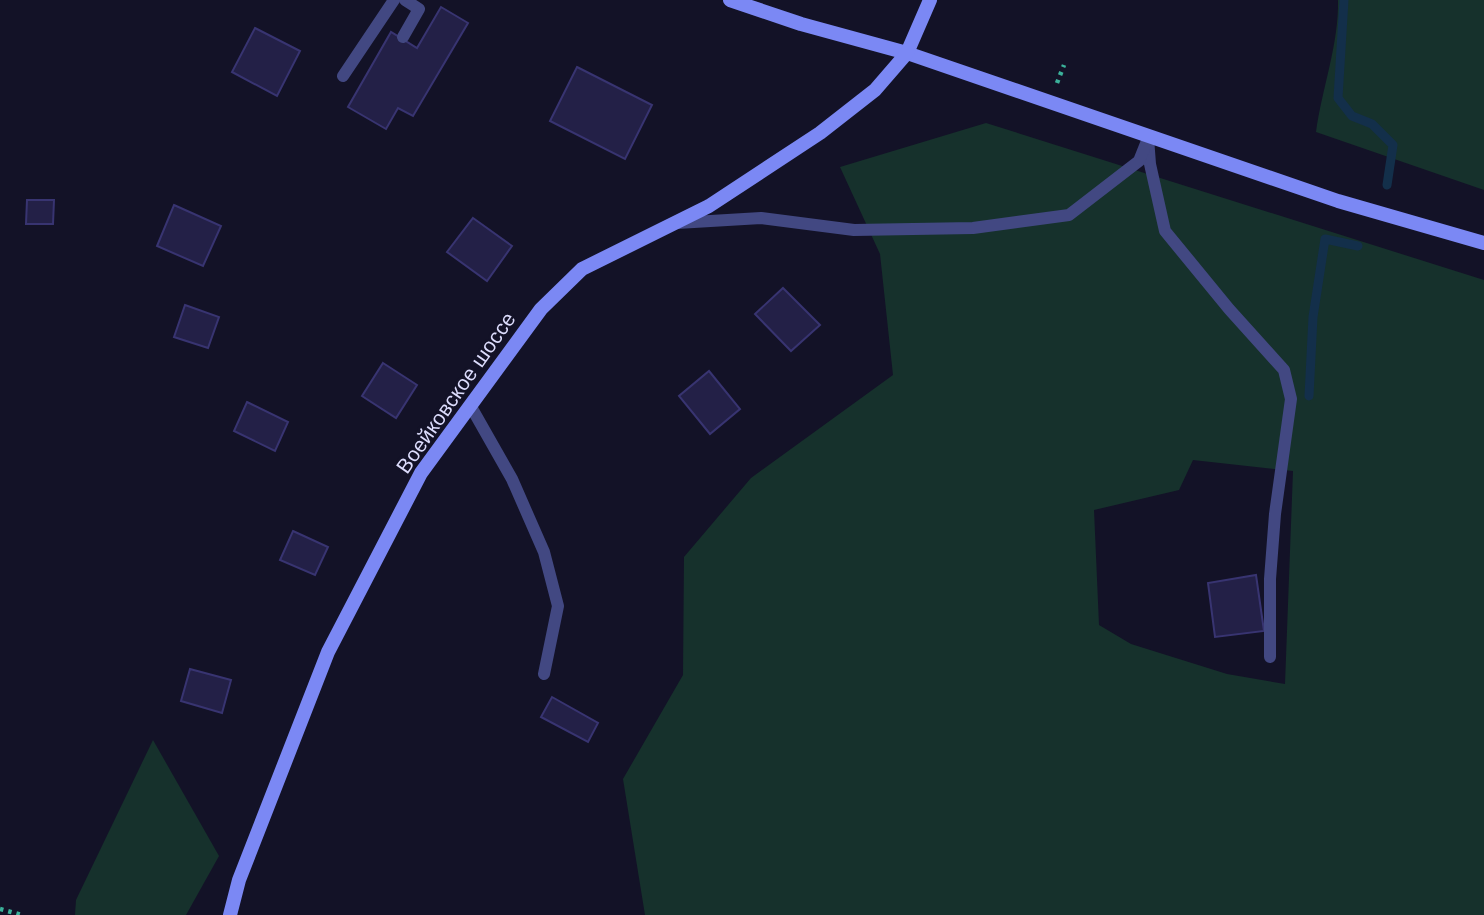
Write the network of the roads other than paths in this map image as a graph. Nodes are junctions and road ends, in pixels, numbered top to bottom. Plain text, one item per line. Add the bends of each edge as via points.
1 (394, 0) edge
2 (405, 0) edge
3 (730, 0) edge
4 (930, 0) edge
5 (403, 37) dead end
6 (907, 53) junction
7 (343, 76) dead end
8 (1148, 138) junction
9 (676, 223) junction
10 (1484, 243) edge
11 (470, 405) junction
12 (1270, 657) dead end
13 (544, 674) dead end
14 (230, 915) edge

1 - 7 lane
2 - 5 lane via 419,9
3 - 6 street
4 - 6 street, Воейковское шоссе
6 - 8 street
6 - 9 street, Воейковское шоссе via 875,90 820,133
8 - 9 lane via 1139,161 1069,215 973,228 854,230 761,218
8 - 10 street
8 - 12 lane via 1164,231 1284,370 1291,399 1275,514
9 - 11 street, Воейковское шоссе via 582,269 541,309
11 - 13 lane via 512,479 544,552 558,606
11 - 14 street, Воейковское шоссе via 421,473 328,652 239,880

